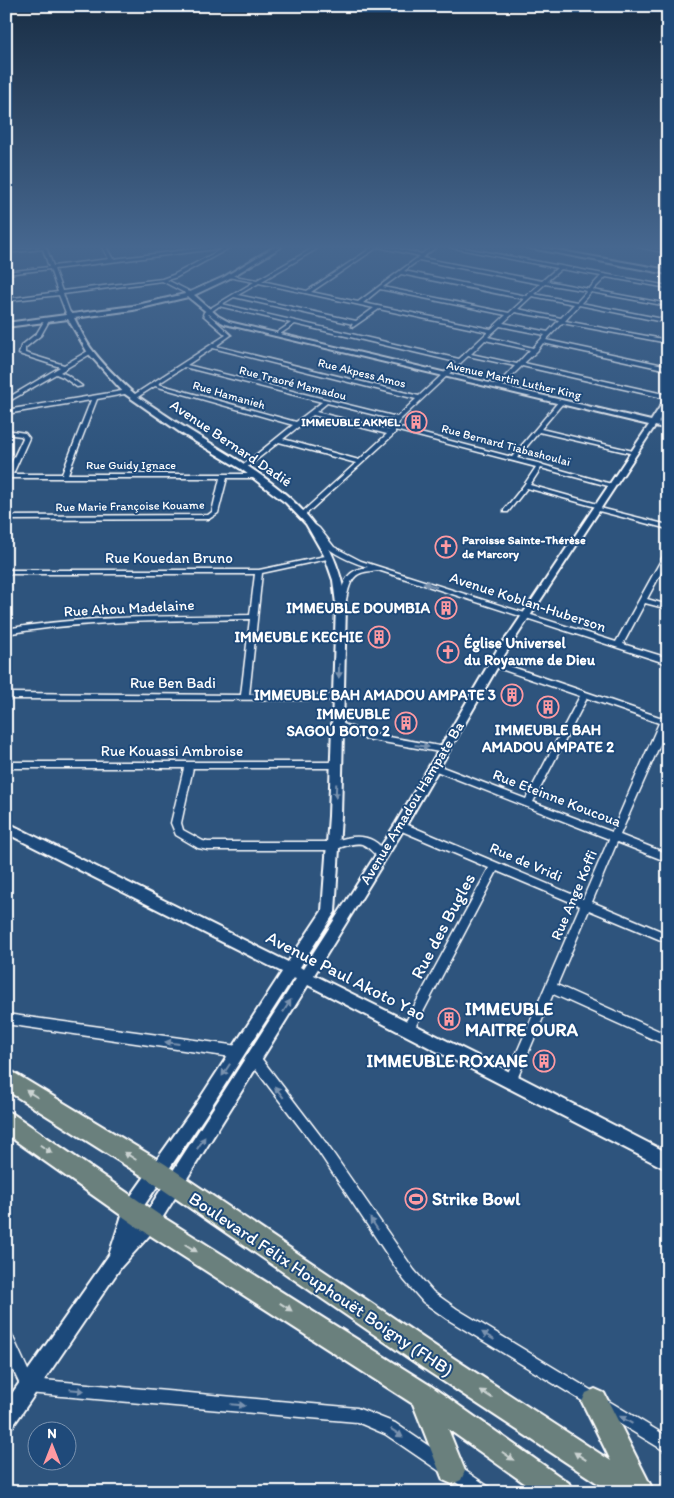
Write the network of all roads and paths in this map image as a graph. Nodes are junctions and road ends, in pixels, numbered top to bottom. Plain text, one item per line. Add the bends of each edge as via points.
1 (39, 317) edge
2 (57, 317) edge
3 (72, 317) edge
4 (208, 317) edge
5 (217, 317) edge
6 (269, 317) edge
7 (329, 317) edge
8 (365, 317) edge
9 (425, 317) edge
10 (506, 317) edge
11 (545, 317) edge
12 (567, 317) edge
13 (643, 317) edge
14 (48, 319) junction
15 (6, 320) edge
16 (563, 321) junction
17 (668, 322) edge
18 (294, 323) junction
19 (357, 323) junction
20 (499, 324) junction
21 (6, 325) edge
22 (491, 331) junction
23 (343, 334) junction
24 (550, 334) junction
25 (277, 335) junction
26 (484, 338) junction
27 (543, 341) junction
28 (668, 342) edge
29 (212, 346) junction
30 (535, 350) junction
31 (90, 352) junction
32 (466, 354) junction
33 (459, 361) junction
34 (182, 365) junction
35 (521, 365) junction
36 (65, 367) junction
37 (668, 368) edge
38 (55, 372) junction
39 (446, 375) junction
40 (154, 384) junction
41 (79, 386) dead end
42 (498, 387) junction
43 (131, 394) junction
44 (668, 397) edge
45 (95, 398) junction
46 (420, 398) junction
47 (6, 401) edge
48 (668, 401) edge
49 (325, 402) junction
50 (562, 402) junction
51 (6, 412) edge
52 (312, 413) junction
53 (398, 419) junction
54 (652, 423) junction
55 (299, 425) junction
56 (668, 427) edge
57 (393, 430) junction
58 (538, 430) junction
59 (6, 432) edge
60 (280, 440) junction
61 (634, 452) junction
62 (514, 458) junction
63 (360, 462) junction
64 (540, 465) junction
65 (244, 467) junction
66 (7, 476) edge
67 (64, 476) junction
68 (224, 476) junction
69 (256, 476) junction
70 (612, 485) junction
71 (526, 486) junction
72 (598, 507) junction
73 (506, 511) dead end
74 (302, 515) junction
75 (6, 518) edge
76 (309, 523) junction
77 (668, 527) edge
78 (668, 553) edge
79 (330, 557) junction
80 (666, 562) edge
81 (380, 569) junction
82 (6, 572) edge
83 (259, 572) junction
84 (642, 600) junction
85 (341, 604) junction
86 (668, 607) edge
87 (526, 616) junction
88 (253, 617) junction
89 (6, 632) edge
90 (618, 645) junction
91 (668, 661) edge
92 (495, 664) junction
93 (585, 695) junction
94 (6, 696) edge
95 (245, 697) junction
96 (339, 698) junction
97 (666, 723) edge
98 (338, 724) junction
99 (445, 750) junction
100 (6, 765) edge
101 (189, 765) junction
102 (337, 765) junction
103 (434, 767) junction
104 (528, 803) junction
105 (400, 826) junction
106 (6, 827) edge
107 (615, 837) junction
108 (334, 846) junction
109 (382, 855) junction
110 (668, 858) edge
111 (495, 865) junction
112 (586, 904) junction
113 (319, 926) joint
114 (668, 939) edge
115 (299, 972) junction
116 (551, 988) junction
117 (6, 1019) edge
118 (408, 1029) junction
119 (668, 1041) edge
120 (238, 1052) junction
121 (254, 1058) junction
122 (6, 1078) edge
123 (511, 1080) junction
124 (6, 1121) edge
125 (668, 1162) edge
126 (165, 1178) junction
127 (141, 1215) junction
128 (6, 1338) edge
129 (28, 1386) junction
130 (422, 1395) junction
131 (595, 1402) junction
132 (6, 1419) edge
133 (668, 1446) edge
134 (452, 1471) junction
135 (484, 1492) edge
136 (560, 1492) edge
137 (635, 1492) edge
138 (641, 1492) edge

1 - 15 street
2 - 14 street
3 - 31 street, Avenue Bernard Dadié
4 - 29 street via 229,335
5 - 25 street, Avenue Martin Luther King via 227,323
6 - 18 street
7 - 19 street
8 - 19 street
9 - 22 street
10 - 20 street
11 - 16 street
12 - 16 street
13 - 17 street
14 - 21 street
14 - 36 street via 39,334 23,347 22,354
16 - 24 street
16 - 28 street
18 - 23 street
18 - 25 street
19 - 23 street
20 - 22 street
20 - 24 street
22 - 26 street
23 - 33 street
24 - 27 street
25 - 39 street, Avenue Martin Luther King
26 - 30 street
26 - 32 street
27 - 30 street
27 - 37 street
29 - 34 street
29 - 46 street, Rue Akpess Amos
30 - 35 street
31 - 36 street
31 - 43 street, Avenue Bernard Dadié
32 - 33 street
32 - 35 street
33 - 39 street
34 - 40 street
34 - 49 street, Rue Traoré Mamadou
35 - 42 street
35 - 44 street
36 - 38 street
38 - 41 street
38 - 47 street
39 - 42 street, Avenue Martin Luther King
39 - 46 street
40 - 43 street
40 - 55 street, Rue Hamanieh
42 - 50 street, Avenue Martin Luther King
43 - 45 street
43 - 65 street, Avenue Bernard Dadié
45 - 51 street
45 - 67 street
46 - 53 street
48 - 54 street, Avenue Amadou Hampate Ba
49 - 52 street
49 - 53 street, Rue Traoré Mamadou
50 - 54 street, Avenue Martin Luther King
50 - 58 street
52 - 55 street
52 - 57 street, Rue Bernard Tiabashoulaï
53 - 57 street
54 - 56 street, Avenue Martin Luther King
54 - 61 street, Avenue Amadou Hampate Ba
55 - 60 street
57 - 62 street, Rue Bernard Tiabashoulaï
57 - 63 street
58 - 61 street
58 - 62 street
59 - 66 street via 23,434 26,438
60 - 63 street
60 - 65 street
61 - 70 street, Avenue Amadou Hampate Ba
62 - 64 street, Rue Bernard Tiabashoulaï
63 - 74 street
64 - 70 street, Rue Bernard Tiabashoulaï
64 - 71 street
65 - 69 street, Avenue Bernard Dadié
66 - 67 street, Rue Guidy Ignace
67 - 68 street, Rue Guidy Ignace
68 - 69 street, Rue Guidy Ignace
68 - 75 street, Rue Marie Françoise Kouame via 215,513 209,517
69 - 74 street, Avenue Bernard Dadié
70 - 72 street, Avenue Amadou Hampate Ba
71 - 72 street
71 - 73 street
72 - 77 street
72 - 87 street, Avenue Amadou Hampate Ba
74 - 76 street, Avenue Bernard Dadié
76 - 79 street, Avenue Bernard Dadié
76 - 81 street, Avenue Koblan-Huberson via 336,551
78 - 80 street
79 - 83 street, Rue Kouedan Bruno
79 - 85 street, Avenue Bernard Dadié via 338,580
80 - 84 street
81 - 85 street, Avenue Koblan-Huberson via 352,574
87 -> 81 street, Avenue Koblan-Huberson
82 - 83 street, Rue Kouedan Bruno
83 - 88 street
84 - 86 street
84 - 90 street
85 -> 96 street, Avenue Bernard Dadié
87 - 90 street, Avenue Koblan-Huberson
87 - 92 street, Avenue Amadou Hampate Ba
88 - 89 street, Rue Ahou Madelaine via 122,620
88 - 95 street
90 - 91 street, Avenue Koblan-Huberson
92 - 93 street
92 - 99 street, Avenue Amadou Hampate Ba
93 - 97 street
93 - 104 street
94 - 95 street, Rue Ben Badi
95 - 96 street, Rue Ben Badi
96 - 98 street, Avenue Bernard Dadié
97 - 107 street, Rue Ange Koffi
98 -> 99 street via 366,736
98 - 102 street, Avenue Bernard Dadié
99 - 103 street, Avenue Amadou Hampate Ba
100 - 101 street, Rue Kouassi Ambroise
101 - 102 street, Rue Kouassi Ambroise
101 - 108 street via 176,823 179,832 208,846
102 -> 108 street, Avenue Bernard Dadié
103 - 104 street, Rue Eteinne Koucoua
103 - 105 street, Avenue Amadou Hampate Ba
104 - 107 street, Rue Eteinne Koucoua
105 - 109 street, Avenue Amadou Hampate Ba
105 - 111 street, Rue de Vridi
106 - 115 street, Avenue Paul Akoto Yao
107 - 110 street, Rue Eteinne Koucoua
107 - 112 street, Rue Ange Koffi
108 - 109 street via 358,839 374,845
108 - 113 street, Avenue Bernard Dadié via 328,912
109 - 115 street, Avenue Amadou Hampate Ba
111 - 112 street, Rue de Vridi
111 - 118 street, Rue des Bugles
112 - 114 street, Rue de Vridi
112 - 116 street, Rue Ange Koffi
113 - 115 street, Avenue Amadou Hampate Ba
115 - 118 street, Avenue Paul Akoto Yao
115 - 120 street, Avenue Amadou Hampate Ba
121 -> 115 street, Avenue Amadou Hampate Ba
116 - 119 street
116 - 123 street, Rue Ange Koffi
120 -> 117 street
118 - 123 street, Avenue Paul Akoto Yao
120 -> 126 street, Avenue Amadou Hampate Ba
126 -> 121 street, Avenue Amadou Hampate Ba
131 -> 121 street via 428,1297 408,1275 322,1147
126 -> 122 highway, Boulevard Félix Houphouët Boigny (FHB)
123 - 125 street, Avenue Paul Akoto Yao
124 -> 127 highway
126 - 127 street
137 -> 126 highway, Boulevard Félix Houphouët Boigny (FHB)
127 - 129 street
127 -> 130 highway
128 - 129 street
129 - 132 street
129 -> 134 street via 358,1415 390,1428
130 - 134 highway
130 -> 136 highway
133 -> 131 street
131 - 138 highway
134 - 135 street

